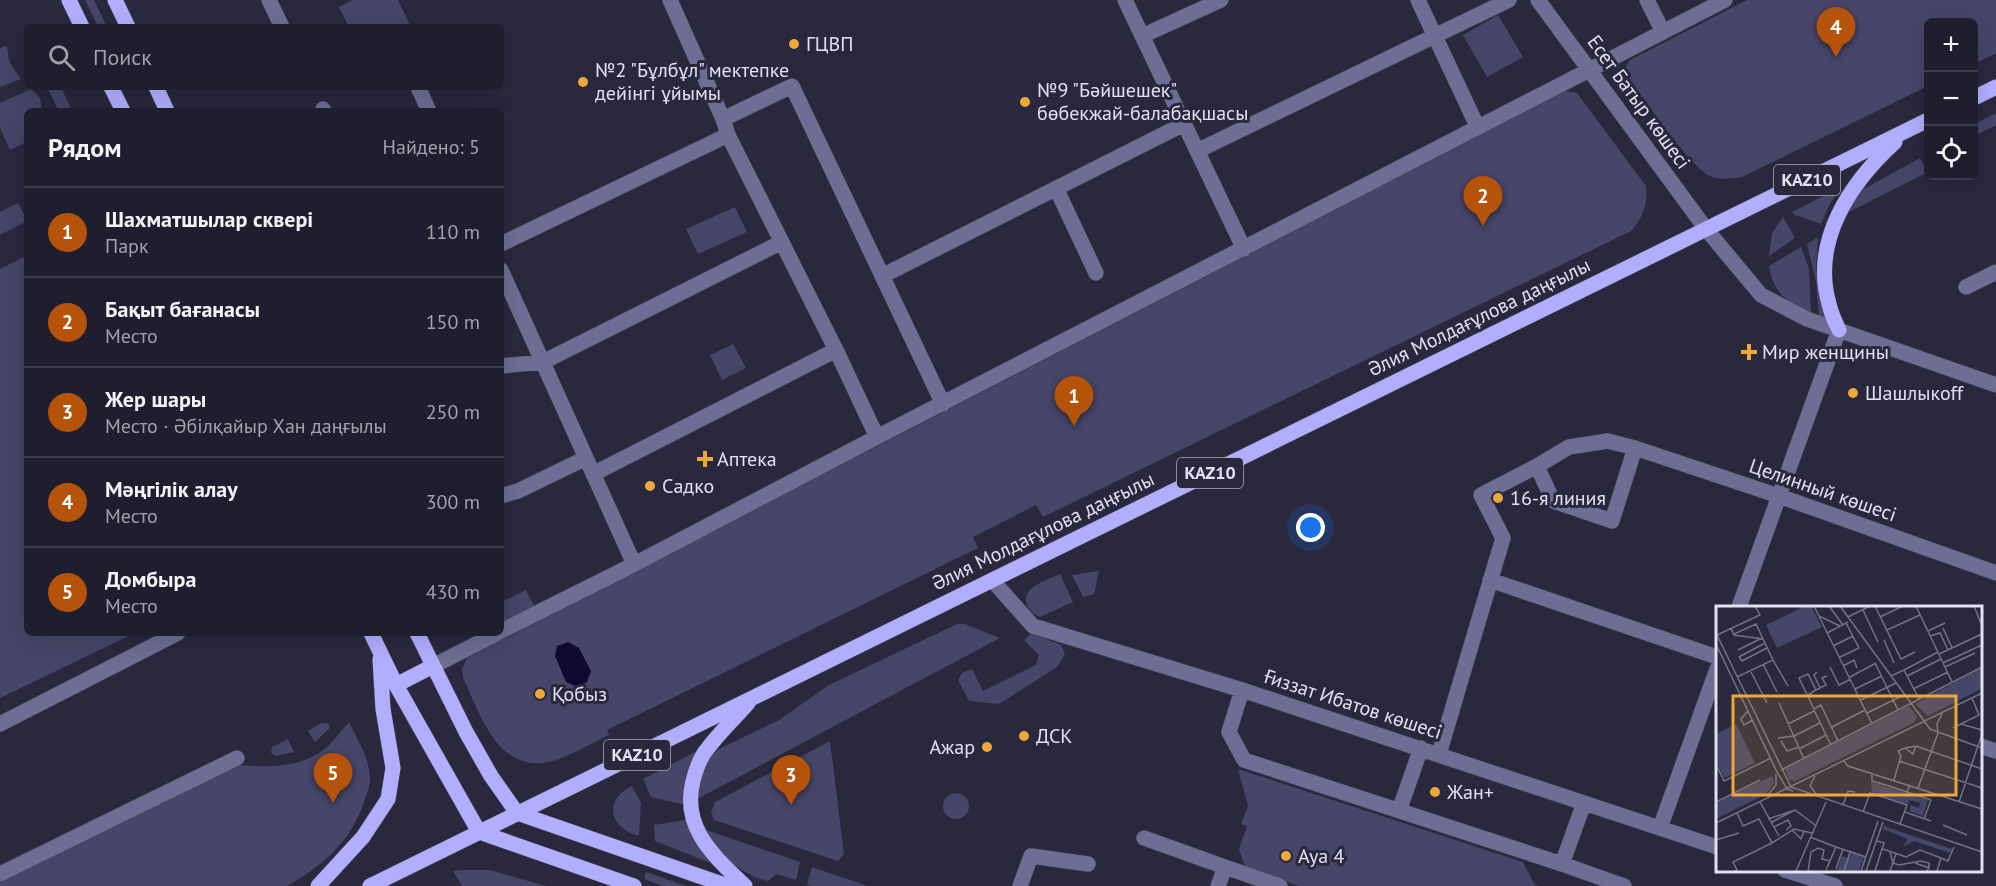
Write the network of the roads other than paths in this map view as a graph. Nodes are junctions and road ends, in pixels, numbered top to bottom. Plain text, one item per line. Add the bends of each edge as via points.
1 (69, 0) edge
2 (115, 0) edge
3 (268, 0) edge
4 (670, 0) edge
5 (1125, 0) edge
6 (1221, 0) edge
7 (1418, 0) edge
8 (1509, 0) edge
9 (1538, 0) edge
10 (1647, 0) edge
11 (1725, 0) edge
12 (81, 24) edge
13 (127, 24) edge
14 (280, 24) edge
15 (1663, 32) junction
16 (1142, 36) junction
17 (1435, 37) junction
18 (1589, 70) junction
19 (1996, 87) edge
20 (112, 90) edge
21 (157, 90) edge
22 (419, 90) edge
23 (1978, 96) edge
24 (122, 108) edge
25 (166, 108) edge
26 (428, 108) edge
27 (723, 119) junction
28 (1924, 122) edge
29 (1184, 124) junction
30 (1478, 128) junction
31 (1909, 130) junction
32 (728, 135) junction
33 (1197, 151) junction
34 (1056, 188) junction
35 (1706, 230) junction
36 (782, 242) junction
37 (504, 243) edge
38 (1244, 249) junction
39 (1996, 272) edge
40 (1096, 273) dead end
41 (882, 276) junction
42 (504, 277) edge
43 (1966, 287) dead end
44 (1839, 330) junction
45 (836, 350) junction
46 (543, 362) junction
47 (504, 366) edge
48 (1996, 385) edge
49 (942, 404) junction
50 (877, 437) junction
51 (1635, 448) junction
52 (586, 458) junction
53 (1537, 466) junction
54 (593, 474) junction
55 (504, 495) edge
56 (1779, 496) junction
57 (634, 564) junction
58 (1996, 573) edge
59 (992, 580) junction
60 (1490, 580) junction
61 (1739, 606) edge
62 (504, 629) edge
63 (172, 636) edge
64 (372, 636) edge
65 (418, 636) edge
66 (491, 636) edge
67 (380, 653) junction
68 (1716, 657) edge
69 (433, 666) junction
70 (1716, 672) edge
71 (396, 685) junction
72 (1242, 690) junction
73 (755, 695) junction
74 (0, 724) edge
75 (1981, 746) edge
76 (1421, 748) junction
77 (1996, 752) edge
78 (1439, 754) junction
79 (237, 758) dead end
80 (1584, 803) junction
81 (1399, 811) junction
82 (518, 813) junction
83 (1660, 828) junction
84 (479, 832) junction
85 (1144, 838) dead end
86 (1716, 847) edge
87 (1088, 864) dead end
88 (1562, 864) junction
89 (1225, 867) junction
90 (1788, 871) edge
91 (0, 874) edge
92 (318, 886) edge
93 (370, 886) edge
94 (634, 886) edge
95 (728, 886) edge
96 (745, 886) edge
97 (1020, 886) edge
98 (1218, 886) edge
99 (1280, 886) edge
100 (1624, 886) edge
101 (1835, 886) edge

1 - 12 main road
2 - 13 main road
3 - 14 street
4 - 27 street
5 - 16 street
6 - 16 street
7 - 17 street
8 - 17 street
9 - 18 street, Есет Батыр көшесі
10 - 15 street
11 - 15 street
15 - 18 street
16 - 29 street
17 - 30 street
17 - 33 street
18 - 30 street
18 - 35 street, Есет Батыр көшесі
19 - 23 main road
20 - 24 main road
21 - 25 main road
22 - 26 street
27 - 32 street
27 - 41 street via 792,86
28 - 31 main road, Әлия Молдағұлова даңғылы / KAZ10
29 - 33 street
29 - 34 street
30 - 38 street
31 - 35 main road, Әлия Молдағұлова даңғылы / KAZ10
31 - 44 main road via 1860,178 1833,226 1827,249 1826,290
32 - 36 street
32 - 37 street
33 - 38 street
34 - 40 street
34 - 41 street
35 - 44 street, Есет Батыр көшесі via 1761,295 1807,319
35 - 59 main road, Әлия Молдағұлова даңғылы / KAZ10
36 - 45 street
36 - 46 street
38 - 49 street
39 - 43 street
41 - 49 street
42 - 46 street
44 - 48 street, Есет Батыр көшесі
44 - 56 street
45 - 50 street
45 - 54 street
46 - 47 street
46 - 52 street
49 - 50 street
50 - 57 street
51 - 53 street, Целинный көшесі via 1608,441 1569,447
51 - 53 street via 1612,521 1552,501
51 - 56 street, Целинный көшесі
52 - 54 street
52 - 55 street
53 - 60 street, Целинный көшесі via 1481,495 1503,538
54 - 57 street
56 - 58 street, Целинный көшесі
56 - 61 street
57 - 62 street
59 - 72 street, Ғиззат Ибатов көшесі via 1033,626
59 - 73 main road, Әлия Молдағұлова даңғылы / KAZ10
60 - 68 street
60 - 78 street
63 - 74 street
64 - 67 main road
65 - 69 main road
66 - 69 street
67 - 71 main road
67 - 92 main road via 383,709 393,768 388,799 363,837
69 - 71 main road
69 - 82 main road via 490,776
70 - 83 street
71 - 84 main road
72 - 76 street, Ғиззат Ибатов көшесі
72 - 81 street via 1229,732 1245,760
73 - 82 main road, Әлия Молдағұлова даңғылы / KAZ10
73 - 96 main road via 706,749 696,769 689,808 697,832
75 - 77 street
76 - 78 street, Ғиззат Ибатов көшесі
76 - 81 street
78 - 80 street, Ғиззат Ибатов көшесі
79 - 91 street
80 - 83 street, Ғиззат Ибатов көшесі
80 - 88 street
81 - 88 street
82 - 84 main road, Әлия Молдағұлова даңғылы / KAZ10
82 - 95 main road
83 - 86 street, Ғиззат Ибатов көшесі
84 - 93 main road, Әлия Молдағұлова даңғылы / KAZ10
84 - 94 main road
85 - 89 street
87 - 97 street via 1031,856
88 - 100 street
89 - 98 street
89 - 99 street
90 - 101 street

